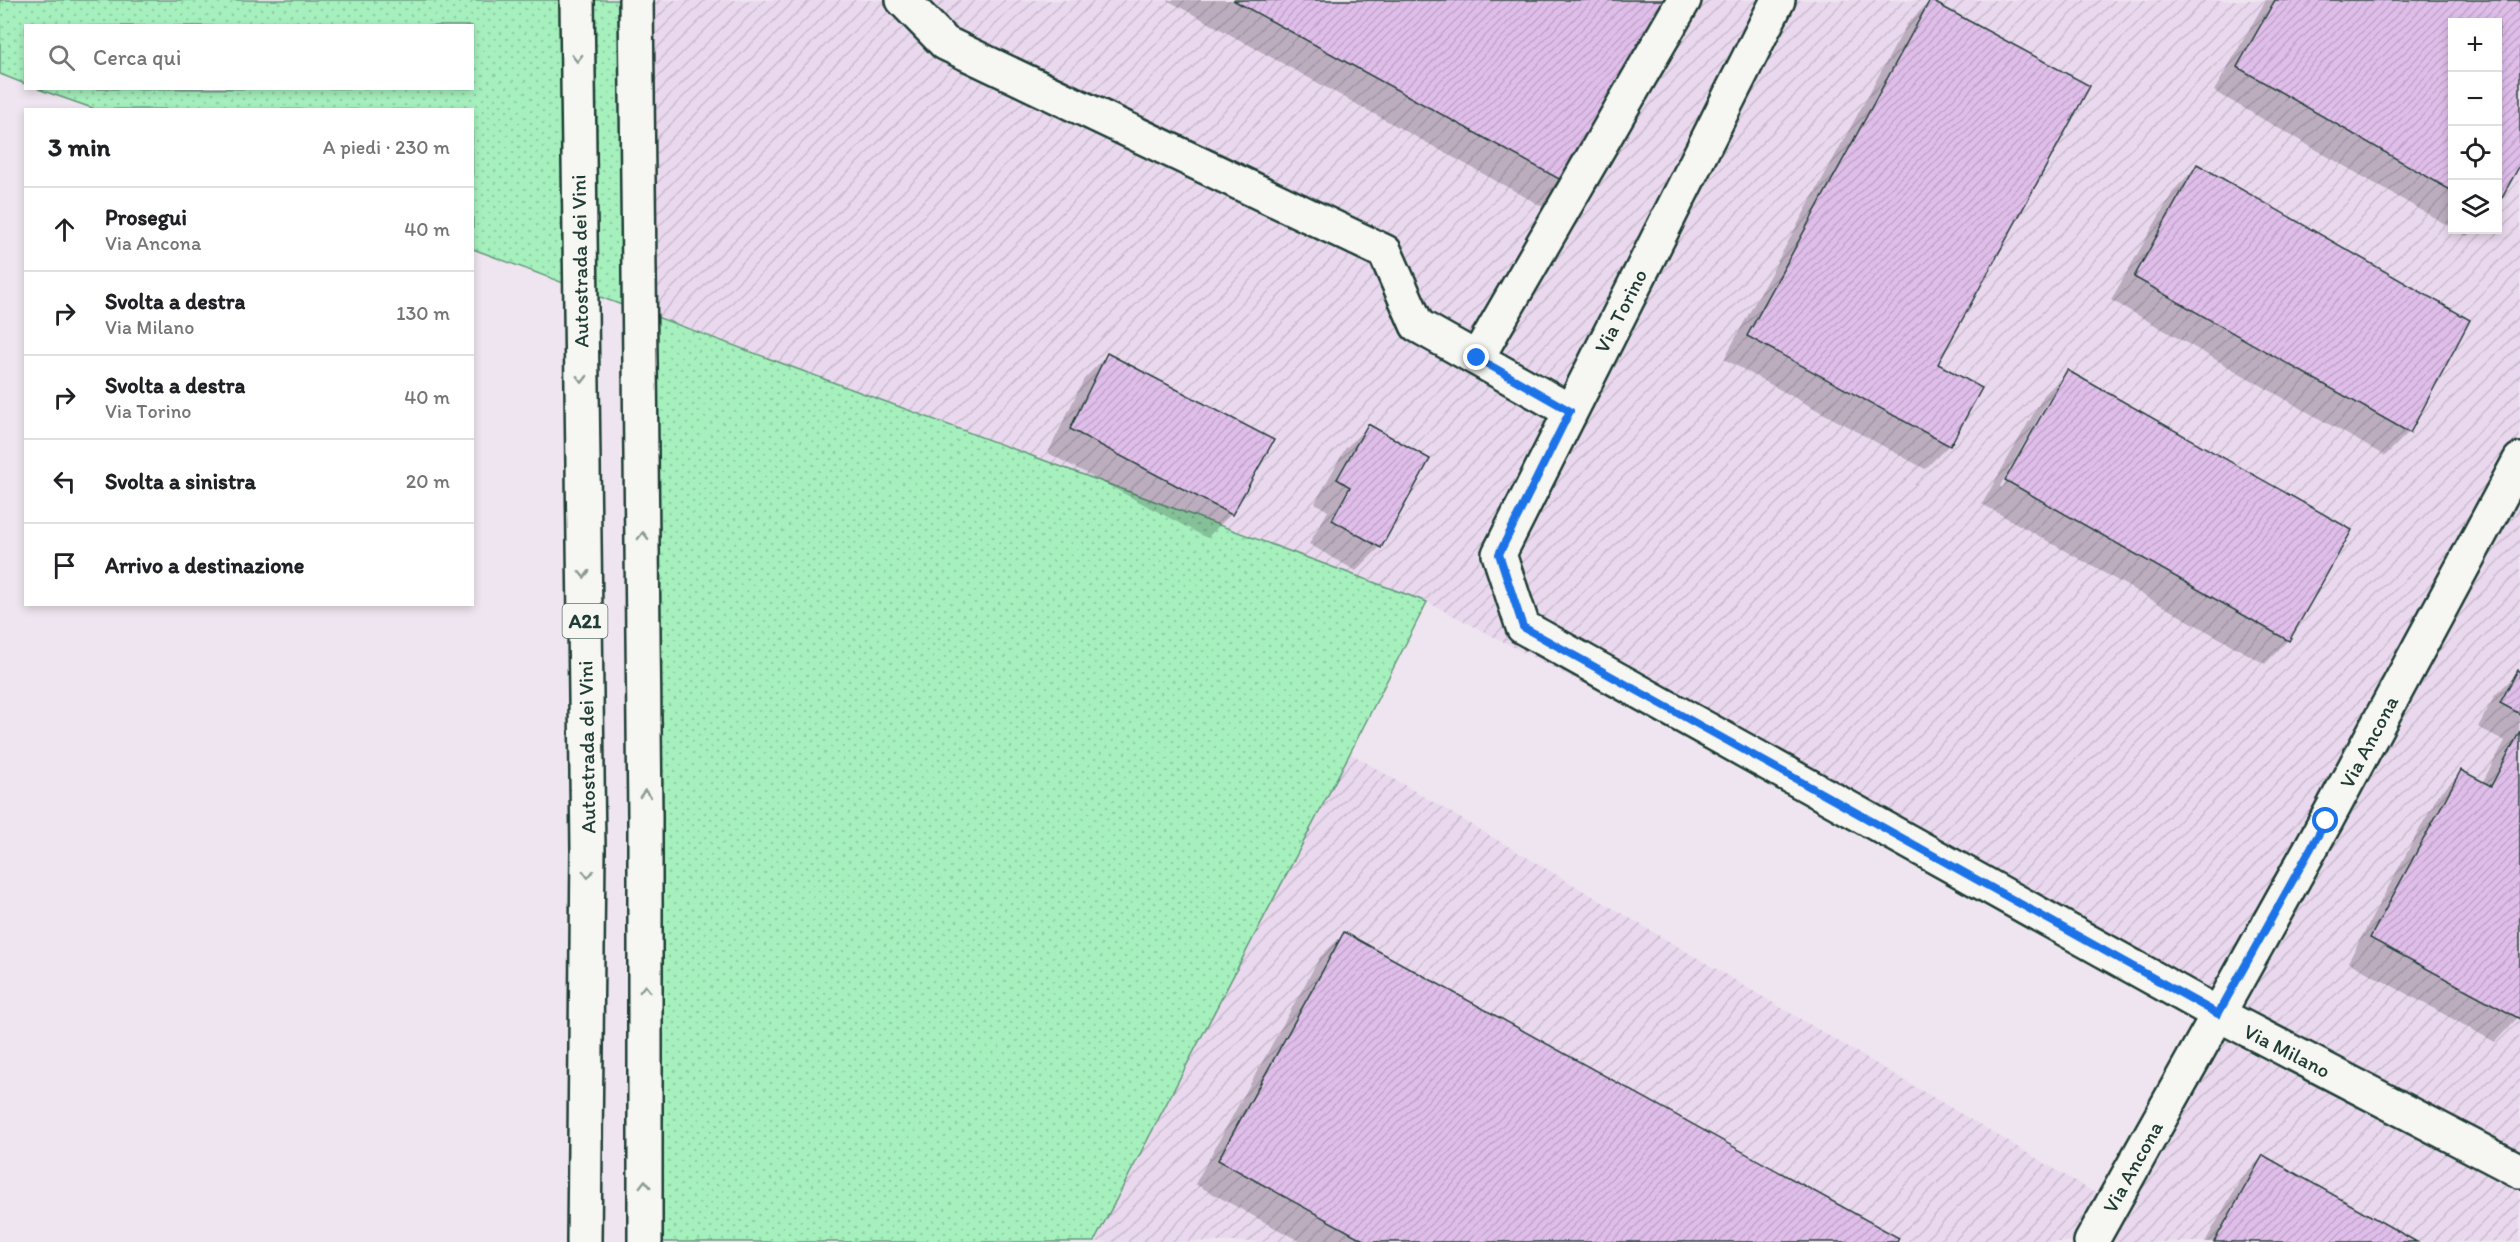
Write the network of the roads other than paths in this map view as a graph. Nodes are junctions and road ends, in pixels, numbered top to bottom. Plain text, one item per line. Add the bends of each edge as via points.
1 (577, 0) edge
2 (636, 0) edge
3 (903, 0) edge
4 (1684, 0) edge
5 (1778, 0) edge
6 (1477, 358) junction
7 (1570, 411) junction
8 (2520, 460) edge
9 (1523, 627) joint
10 (2218, 1014) junction
11 (2520, 1171) edge
12 (584, 1242) edge
13 (645, 1242) edge
14 (2091, 1242) edge

1 -> 12 main road, Autostrada dei Vini / A21 via 588,850
13 -> 2 main road via 645,793
3 - 6 main road via 945,43 1386,252 1417,325
4 - 6 main road
5 - 7 main road, Via Torino
6 - 7 main road
7 - 9 main road, Via Torino via 1499,554
8 - 10 main road, Via Ancona
9 - 10 main road, Via Milano
10 - 11 main road, Via Milano
10 - 14 main road, Via Ancona

